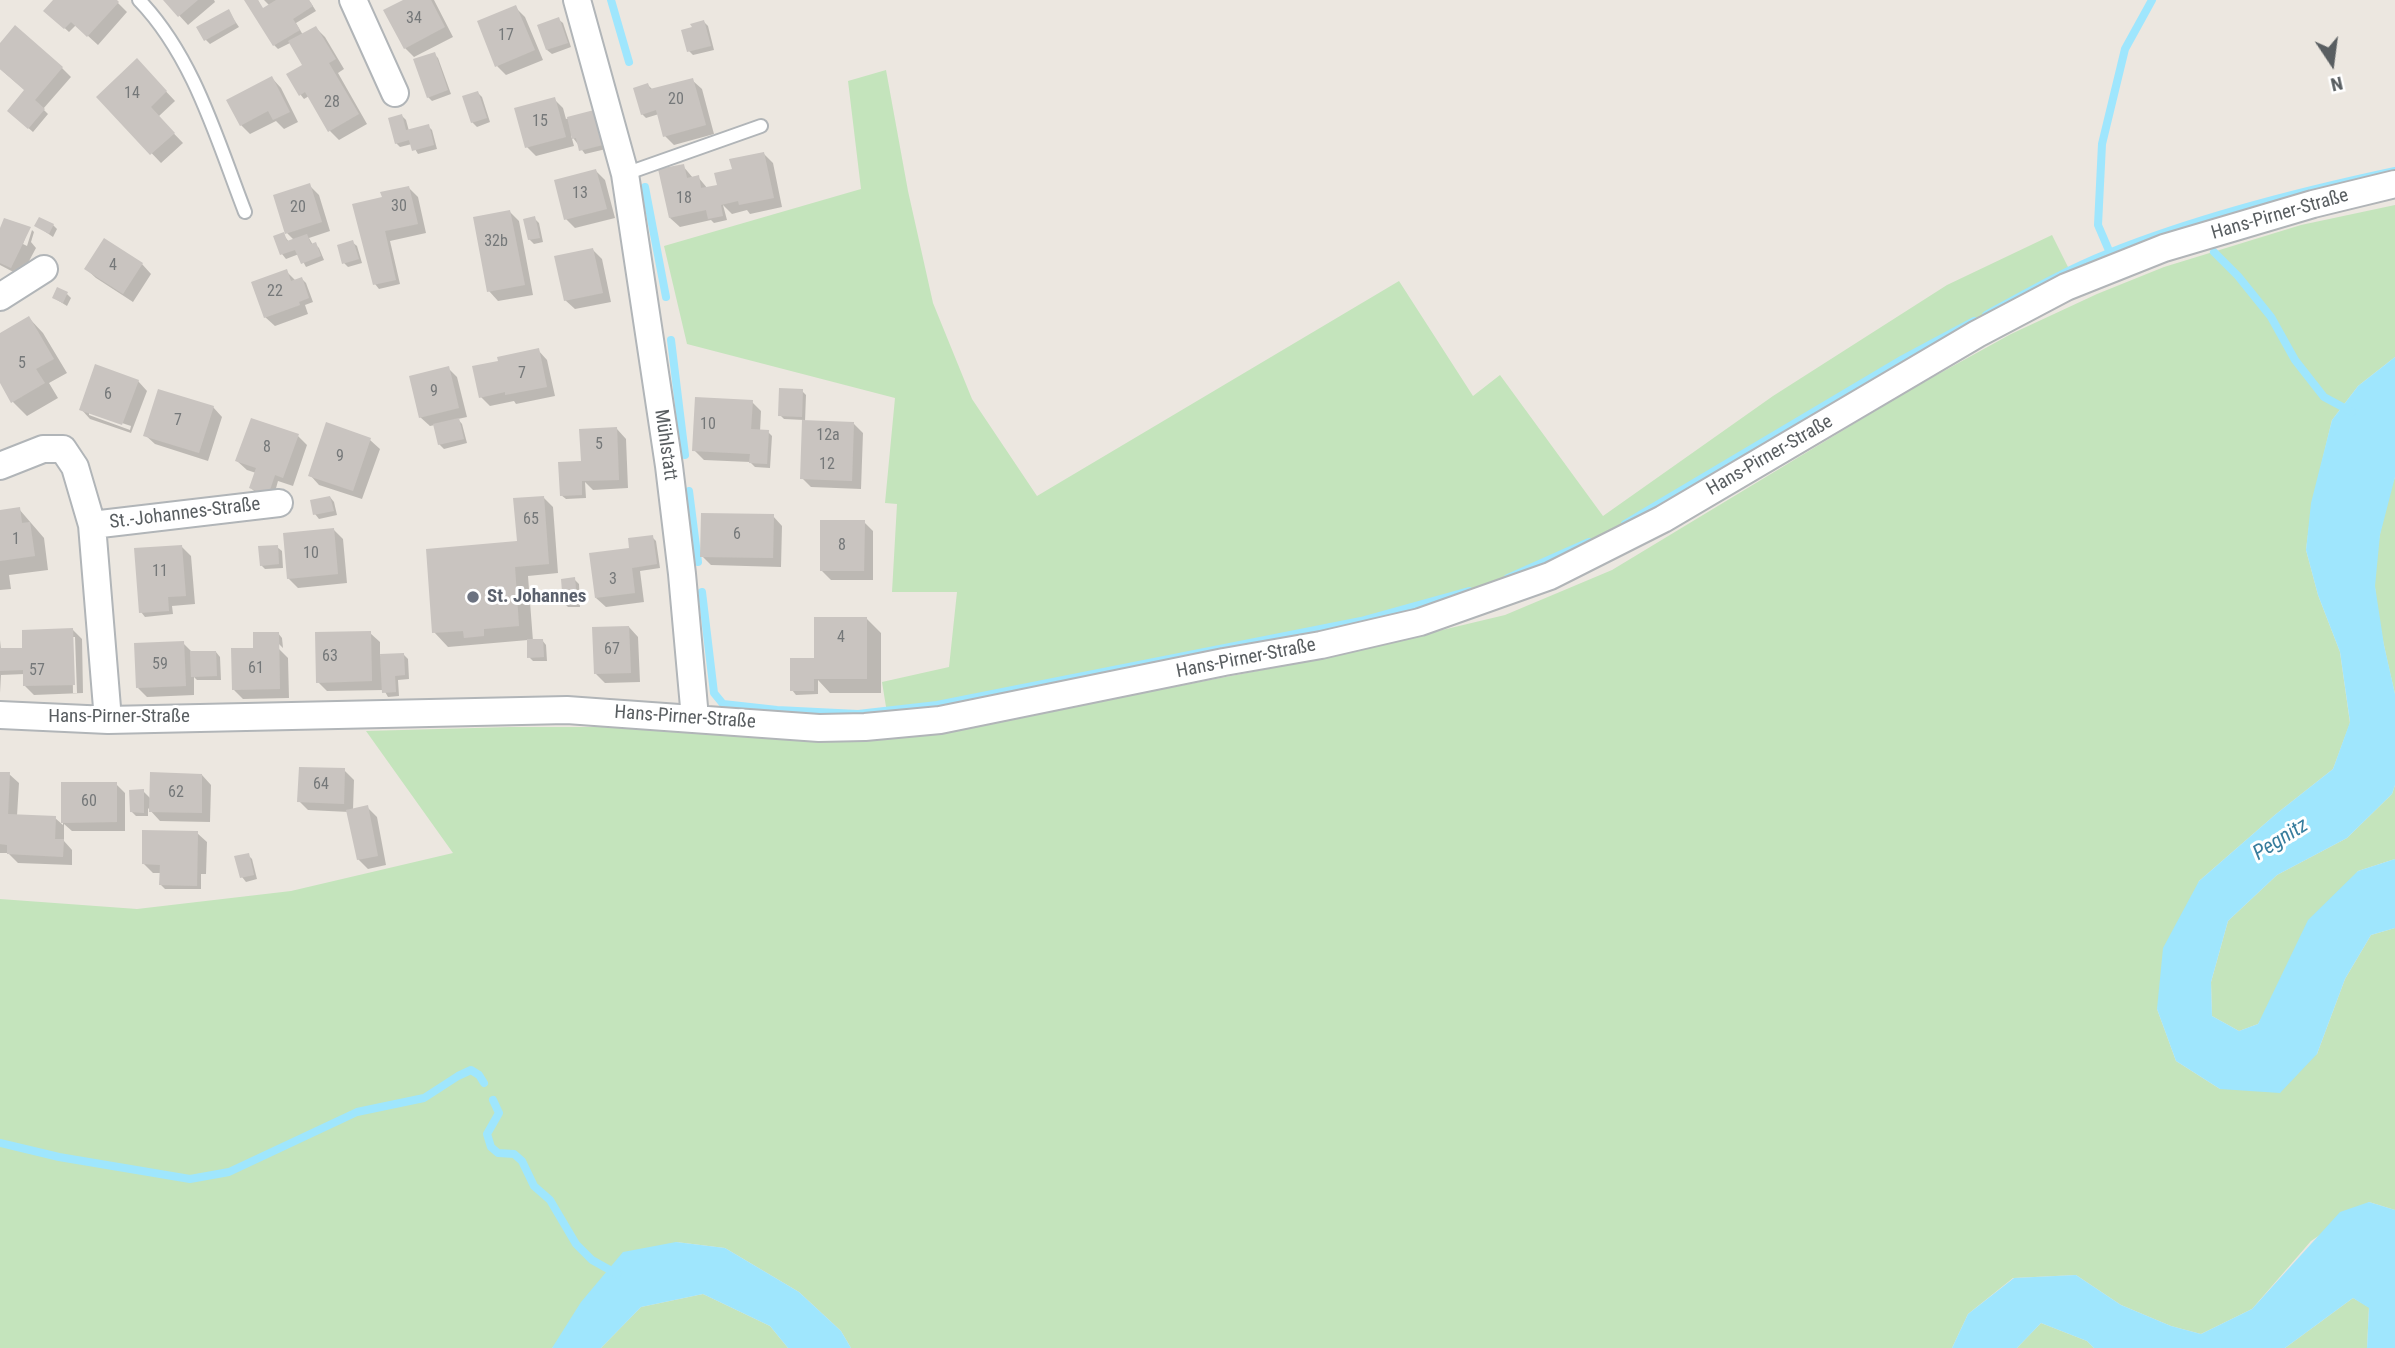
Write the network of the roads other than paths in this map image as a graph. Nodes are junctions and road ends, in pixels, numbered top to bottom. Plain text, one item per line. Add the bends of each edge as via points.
1 (139, 0) edge
2 (353, 0) edge
3 (577, 0) edge
4 (394, 93) dead end
5 (761, 126) dead end
6 (625, 174) junction
7 (2395, 184) edge
8 (244, 212) dead end
9 (44, 269) dead end
10 (0, 297) edge
11 (0, 466) edge
12 (279, 503) dead end
13 (92, 525) junction
14 (0, 715) edge
15 (695, 718) junction
16 (108, 720) junction

1 - 8 lane via 183,58
2 - 4 street
3 - 6 street, Mühlstatt
5 - 6 lane
6 - 15 street, Mühlstatt via 669,467
7 - 15 street, Hans-Pirner-Straße via 2164,248 2066,286 1662,519 1550,576 1420,622 940,720 819,727
9 - 10 street
11 - 13 street, St.-Johannes-Straße via 43,449 63,449 75,467
12 - 13 street, St.-Johannes-Straße
13 - 16 street, St.-Johannes-Straße
14 - 16 street, Hans-Pirner-Straße
15 - 16 street, Hans-Pirner-Straße via 568,710

